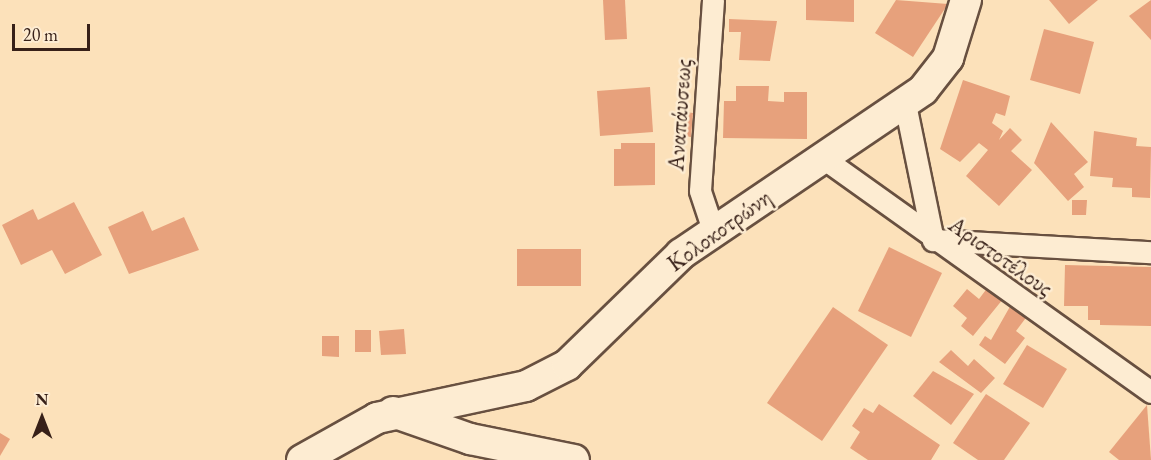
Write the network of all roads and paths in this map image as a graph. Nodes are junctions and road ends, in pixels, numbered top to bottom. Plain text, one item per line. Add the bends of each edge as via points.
1 (712, 0) edge
2 (966, 0) edge
3 (905, 104) junction
4 (823, 158) junction
5 (713, 230) junction
6 (933, 240) junction
7 (1151, 252) edge
8 (1151, 392) edge
9 (393, 412) junction
10 (302, 460) edge
11 (574, 460) edge

1 - 5 street, Αναπάυσεως via 700,192
2 - 3 street, Κολοκοτρώνη via 948,58 930,84
3 - 4 street, Κολοκοτρώνη
3 - 6 street
4 - 5 street, Κολοκοτρώνη
4 - 6 street, Αριστοτέλους
5 - 9 street, Κολοκοτρώνη via 556,372 502,393
6 - 7 street
6 - 8 street, Αριστοτέλους
9 - 10 street, Κολοκοτρώνη
9 - 11 street via 470,439

